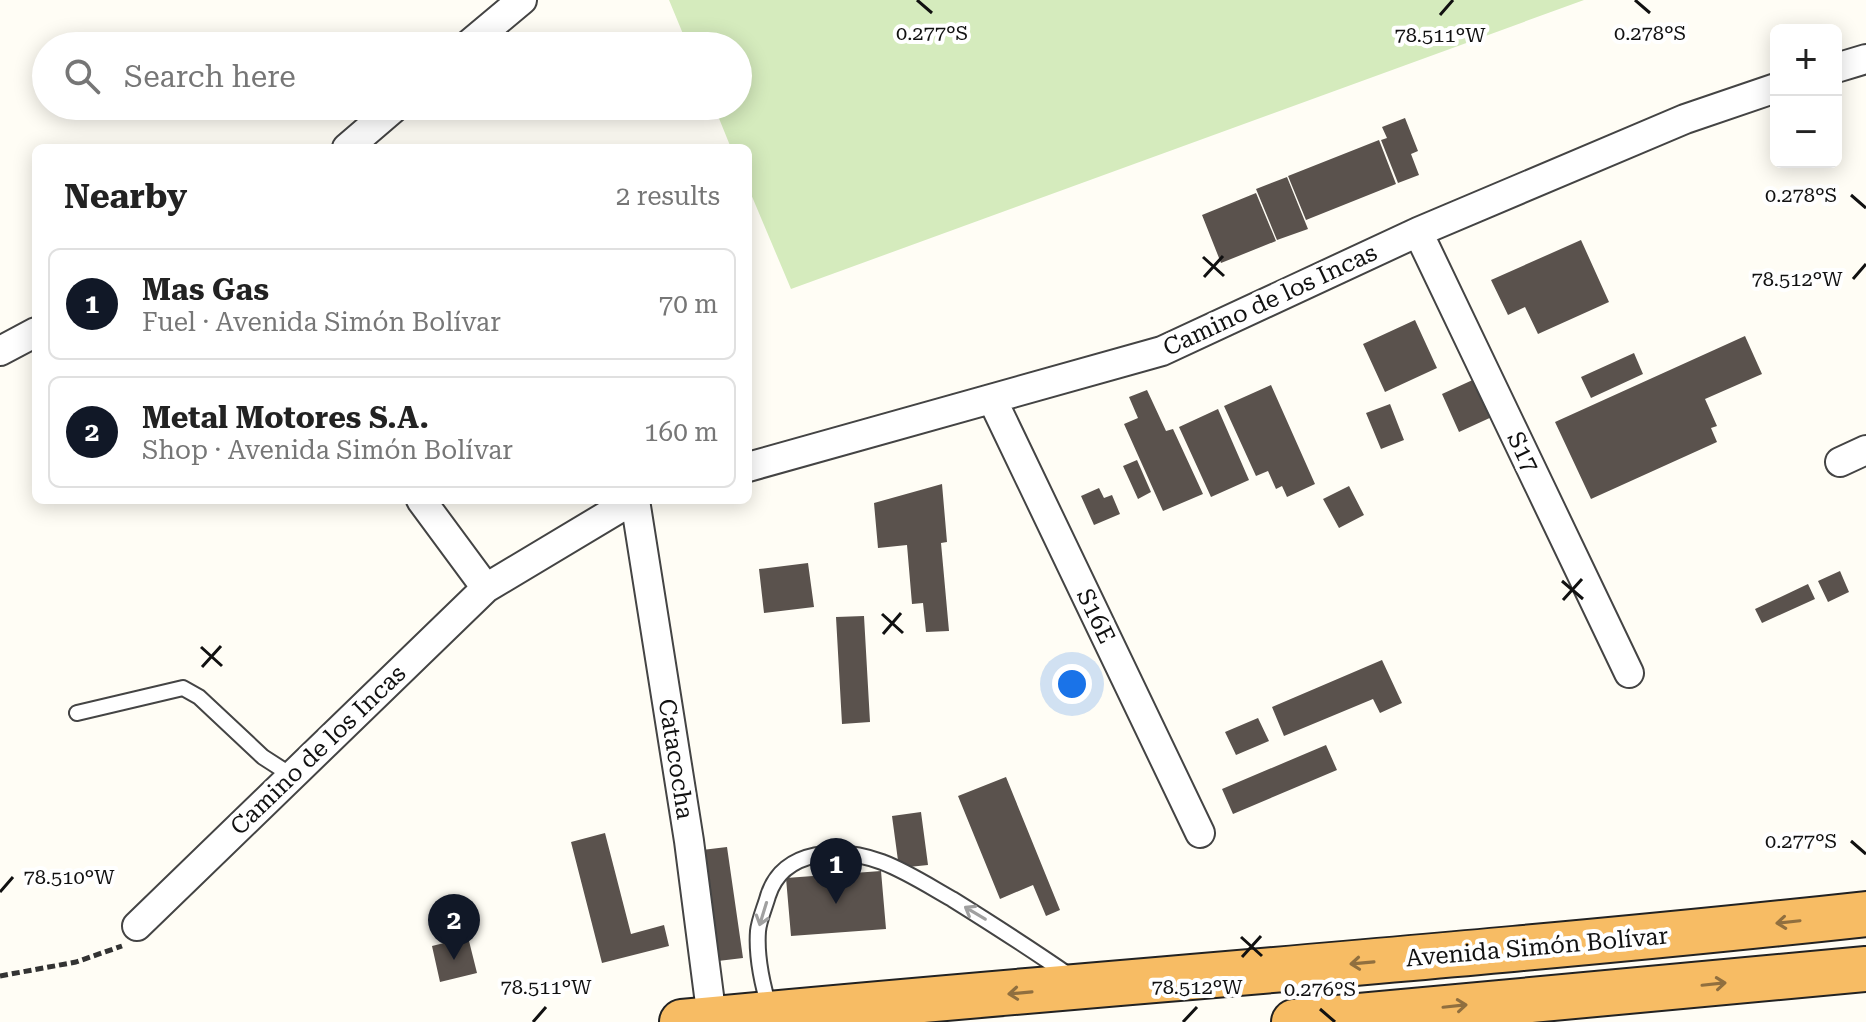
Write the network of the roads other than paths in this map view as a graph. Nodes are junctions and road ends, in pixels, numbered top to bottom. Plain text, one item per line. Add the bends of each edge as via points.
1 (522, 0) edge
2 (484, 32) edge
3 (1770, 90) edge
4 (380, 120) edge
5 (352, 144) edge
6 (1418, 232) junction
7 (32, 334) edge
8 (0, 351) edge
9 (992, 399) junction
10 (1866, 450) edge
11 (1840, 462) dead end
12 (752, 466) edge
13 (424, 504) edge
14 (627, 504) edge
15 (635, 504) edge
16 (486, 588) junction
17 (1629, 673) dead end
18 (77, 713) dead end
19 (291, 775) junction
20 (1200, 833) dead end
21 (1866, 914) edge
22 (137, 926) road end
23 (1866, 969) edge
24 (1087, 987) junction
25 (771, 1014) junction
26 (697, 1021) edge
27 (1294, 1022) edge

1 - 2 street
3 - 6 street, Camino de los Incas via 1685,119
4 - 5 street
6 - 9 street, Camino de los Incas via 1162,351
6 - 17 street, S17
7 - 8 street
9 - 12 street, Camino de los Incas
9 - 20 street, S16E
10 - 11 street
13 - 16 street
14 - 16 street, Camino de los Incas
15 - 26 street, Catacocha via 689,841
16 - 19 street, Camino de los Incas
18 - 19 lane via 183,688
19 - 22 street, Camino de los Incas
21 -> 24 highway, Avenida Simón Bolívar
27 -> 23 highway
24 -> 25 highway, Avenida Simón Bolívar
24 -> 25 lane via 921,881 881,861 838,852 797,859 771,886 758,930 760,977
25 - 26 highway, Avenida Simón Bolívar

